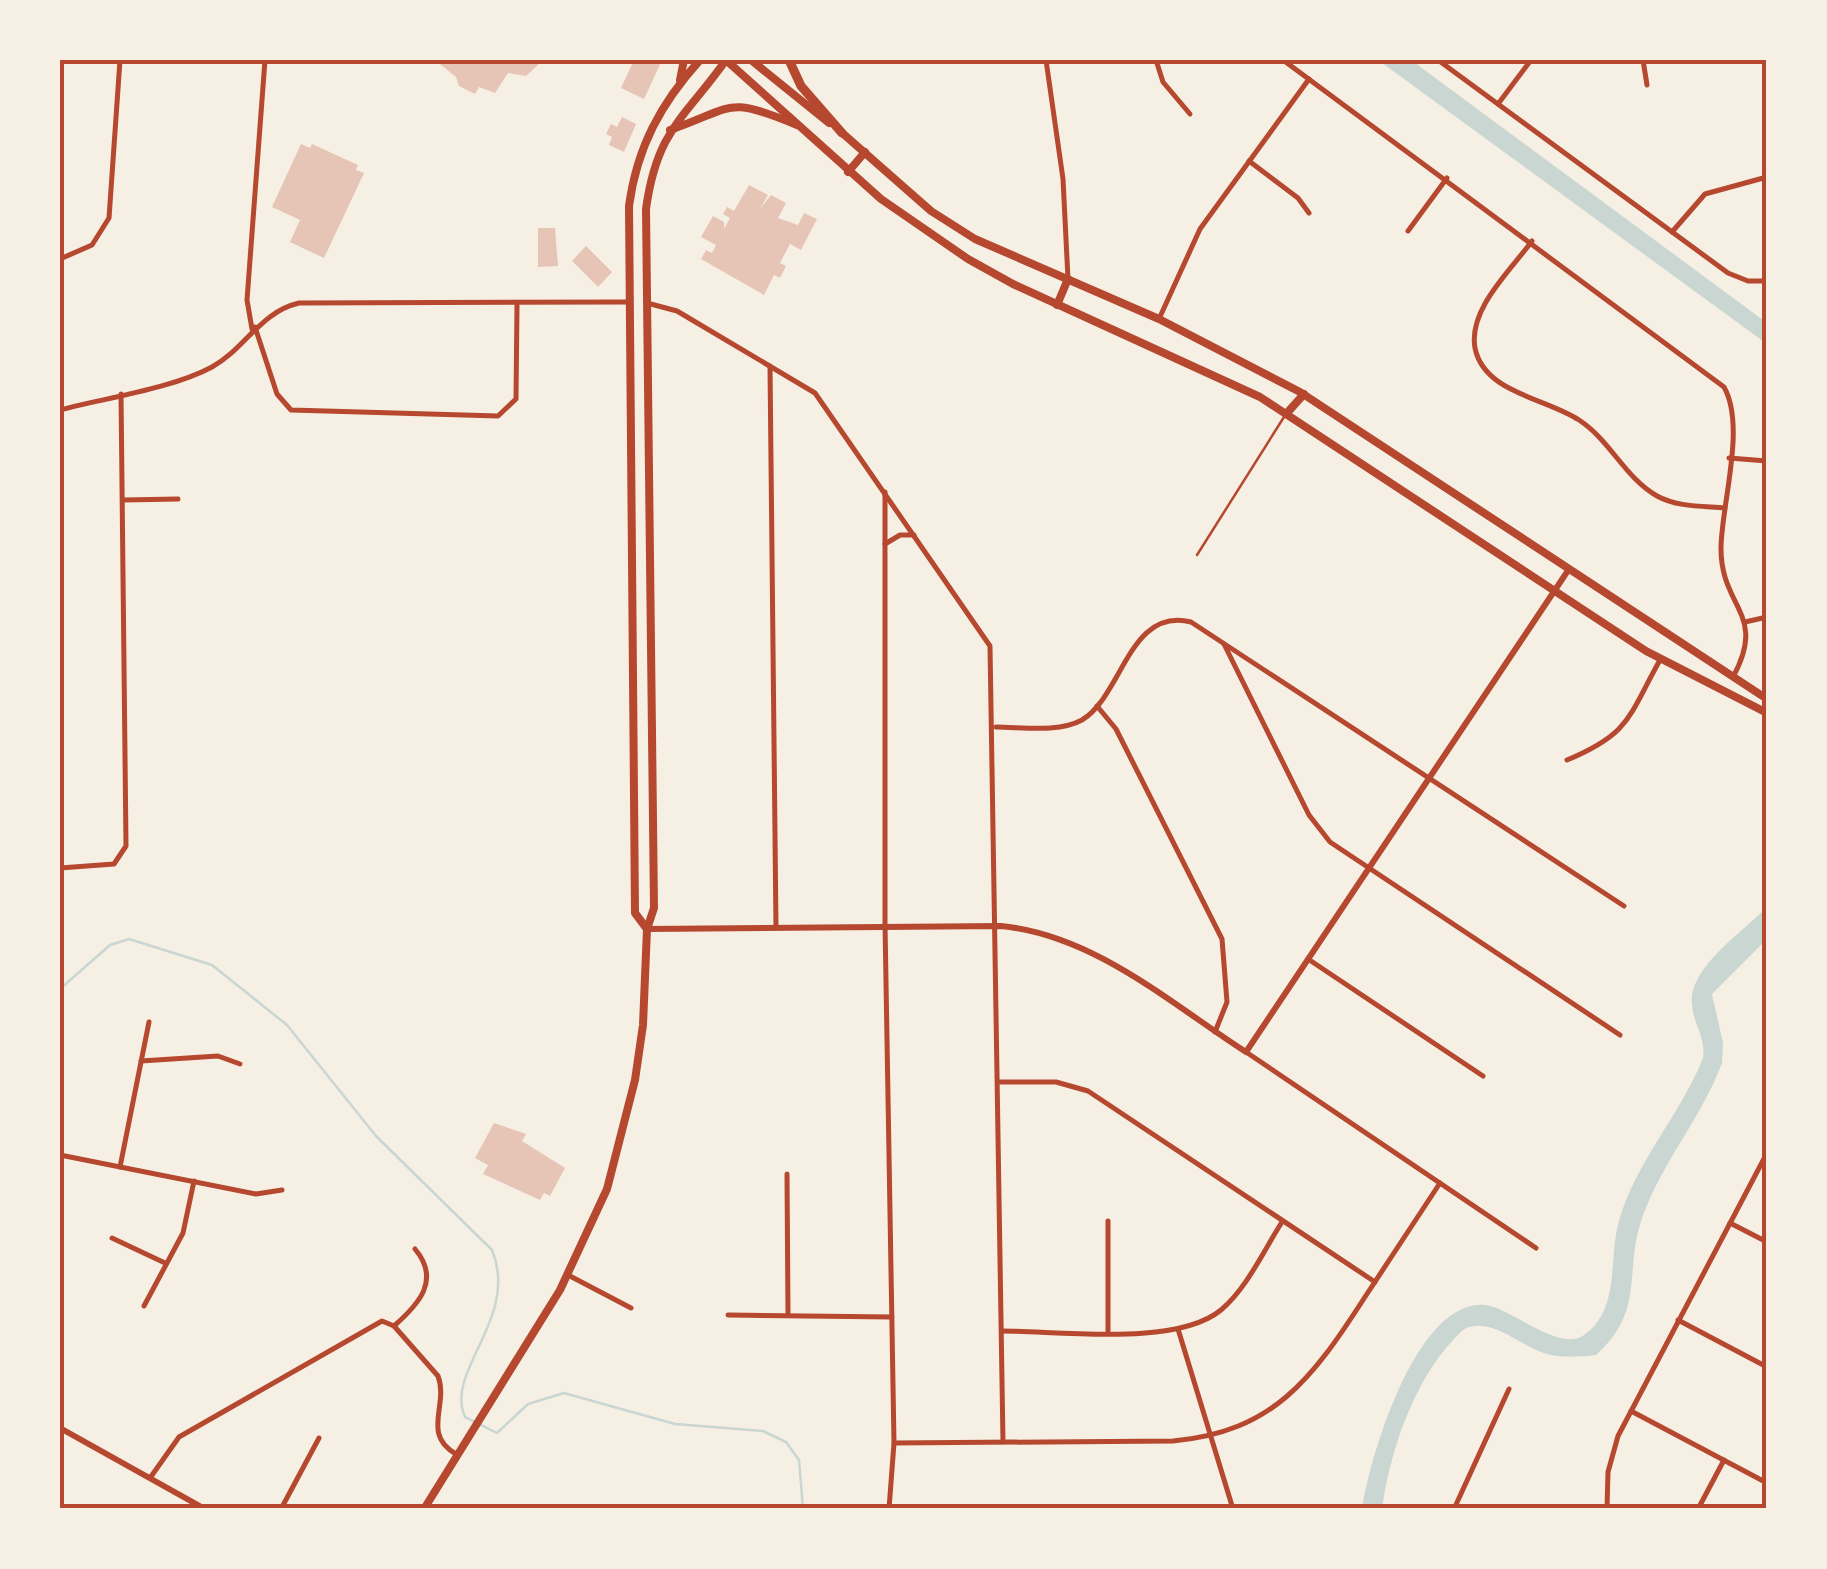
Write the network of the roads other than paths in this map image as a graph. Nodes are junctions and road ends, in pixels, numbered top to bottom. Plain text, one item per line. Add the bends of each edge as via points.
1 (120, 60) edge
2 (266, 60) edge
3 (684, 60) edge
4 (700, 60) edge
5 (727, 60) edge
6 (751, 60) edge
7 (789, 60) edge
8 (1046, 60) edge
9 (1156, 60) edge
10 (1283, 60) edge
11 (1438, 60) edge
12 (1531, 60) edge
13 (1643, 60) edge
14 (1309, 79) junction
15 (678, 84) junction
16 (1647, 84) dead end
17 (1498, 104) junction
18 (1190, 114) dead end
19 (797, 125) junction
20 (670, 130) junction
21 (842, 133) junction
22 (865, 152) junction
23 (1249, 160) junction
24 (848, 172) junction
25 (1448, 178) junction
26 (1767, 178) edge
27 (1310, 213) dead end
28 (1408, 231) dead end
29 (1672, 232) junction
30 (1532, 241) junction
31 (60, 260) edge
32 (1068, 279) junction
33 (1767, 280) edge
34 (628, 302) junction
35 (646, 302) junction
36 (517, 305) junction
37 (1057, 305) junction
38 (1159, 320) junction
39 (254, 328) junction
40 (770, 364) junction
41 (122, 394) junction
42 (1304, 394) junction
43 (60, 410) edge
44 (1286, 412) junction
45 (1730, 458) junction
46 (1767, 461) edge
47 (884, 491) junction
48 (178, 499) dead end
49 (123, 500) junction
50 (1725, 508) junction
51 (916, 535) junction
52 (884, 544) junction
53 (1197, 555) dead end
54 (1569, 569) junction
55 (1554, 590) junction
56 (1767, 616) edge
57 (1745, 622) junction
58 (1223, 641) junction
59 (1660, 660) junction
60 (1733, 677) junction
61 (1720, 692) junction
62 (1767, 700) edge
63 (1097, 706) junction
64 (1767, 713) edge
65 (994, 727) junction
66 (1567, 760) dead end
67 (1428, 778) junction
68 (635, 797) junction
69 (652, 797) junction
70 (60, 868) edge
71 (1368, 868) junction
72 (1624, 906) dead end
73 (997, 926) junction
74 (885, 927) junction
75 (776, 928) junction
76 (646, 929) junction
77 (1308, 959) junction
78 (149, 1022) dead end
79 (1215, 1032) junction
80 (1620, 1035) dead end
81 (1246, 1052) junction
82 (141, 1061) junction
83 (240, 1064) dead end
84 (1483, 1076) dead end
85 (999, 1082) junction
86 (1767, 1153) edge
87 (60, 1155) edge
88 (120, 1167) junction
89 (787, 1174) dead end
90 (194, 1182) junction
91 (1440, 1184) junction
92 (282, 1190) dead end
93 (1108, 1221) dead end
94 (1282, 1222) junction
95 (1730, 1222) junction
96 (112, 1238) dead end
97 (1767, 1242) edge
98 (415, 1248) dead end
99 (1536, 1248) dead end
100 (165, 1263) junction
101 (568, 1275) junction
102 (1375, 1282) junction
103 (144, 1306) dead end
104 (631, 1308) dead end
105 (728, 1314) dead end
106 (788, 1314) junction
107 (892, 1317) junction
108 (1678, 1320) junction
109 (394, 1326) junction
110 (1178, 1330) junction
111 (1002, 1331) junction
112 (1108, 1331) junction
113 (1767, 1366) edge
114 (1508, 1389) dead end
115 (1630, 1411) junction
116 (60, 1428) edge
117 (1210, 1436) junction
118 (319, 1438) dead end
119 (1004, 1442) junction
120 (894, 1444) junction
121 (456, 1454) junction
122 (1724, 1460) junction
123 (150, 1478) junction
124 (1767, 1482) edge
125 (206, 1509) edge
126 (280, 1509) edge
127 (424, 1509) edge
128 (889, 1509) edge
129 (1233, 1509) edge
130 (1454, 1509) edge
131 (1607, 1509) edge
132 (1698, 1509) edge

1 - 31 street via 108,218 92,245
2 - 39 street via 246,300
3 - 15 main road
4 - 15 main road
5 - 19 main road
5 - 20 main road
6 - 21 main road
7 - 21 highway via 801,86
8 - 32 street via 1063,179
9 - 18 street via 1162,82
10 - 14 street
11 - 17 street
12 - 17 street
13 - 16 street
14 - 23 street
14 - 25 street
15 - 34 main road via 634,174
17 - 29 street
19 - 20 main road via 732,106
19 - 24 main road
20 - 35 main road via 648,194
21 - 22 main road
22 - 24 main road
22 - 32 main road via 931,211 975,239
23 - 27 street
23 - 38 street via 1192,242
24 - 37 main road via 920,228
25 - 28 street
25 - 30 street
26 - 29 street via 1704,194
29 - 33 street via 1735,277
30 - 45 street via 1719,381 1732,408
30 - 50 street via 1478,316 1474,345 1484,368 1504,385 1582,422 1654,494
32 - 37 main road
32 - 38 main road
34 - 35 main road
34 - 36 street
34 - 68 main road
35 - 40 street via 677,311
35 - 69 main road
36 - 39 street via 306,302 282,308
36 - 39 street via 516,399 498,416 297,413 279,399
37 - 44 main road
38 - 42 main road
39 - 41 street via 211,367
40 - 47 street via 815,394
40 - 75 street
41 - 43 street
41 - 49 street
42 - 44 main road
42 - 54 main road
44 - 53 lane
44 - 55 main road
45 - 46 street
45 - 50 street
47 - 51 street
47 - 52 street
48 - 49 street
49 - 70 street via 125,853 110,865
50 - 57 street via 1723,566
51 - 52 street
51 - 65 street via 990,646
52 - 74 street
54 - 55 street
54 - 60 main road
55 - 59 main road
55 - 67 street
56 - 57 street
57 - 60 street via 1748,643
58 - 63 street via 1184,620 1156,625
58 - 67 street
58 - 71 street via 1312,822
59 - 61 main road
59 - 66 street via 1620,732
60 - 61 main road
60 - 62 main road
61 - 64 main road
63 - 65 street via 1066,726
63 - 79 street via 1116,729 1222,940 1227,1002
65 - 73 street
67 - 71 street
67 - 72 street
68 - 69 main road
68 - 76 main road via 635,914
69 - 76 main road via 654,908
71 - 77 street
71 - 80 street
73 - 74 street
73 - 79 street via 1076,944
73 - 85 street
74 - 75 street
74 - 107 street
75 - 76 street
76 - 101 main road via 643,1025 630,1108 607,1189
77 - 81 street
77 - 84 street
78 - 82 street
79 - 81 street
81 - 91 street
82 - 83 street via 218,1056
82 - 88 street
85 - 94 street via 1056,1082 1088,1091
85 - 111 street
86 - 95 street
87 - 88 street
88 - 90 street
89 - 106 street
90 - 92 street via 256,1194
90 - 100 street via 186,1225
91 - 99 street
91 - 102 street
93 - 112 street
94 - 102 street
94 - 110 street via 1224,1306
95 - 97 street
95 - 108 street
96 - 100 street
98 - 109 street via 426,1268 426,1290
100 - 103 street
101 - 104 street
101 - 121 main road
102 - 117 street via 1329,1354 1296,1391 1255,1419
105 - 106 street
106 - 107 street
107 - 120 street
108 - 113 street
108 - 115 street
109 - 121 street via 440,1379 436,1433
109 - 123 street via 374,1323 185,1433
110 - 112 street
110 - 117 street
111 - 112 street
111 - 119 street
114 - 130 street
115 - 122 street
115 - 131 street via 1611,1458
116 - 123 street
117 - 119 street
117 - 129 street
118 - 126 street
119 - 120 street
120 - 128 street
121 - 127 main road
122 - 124 street
122 - 132 street
123 - 125 street

